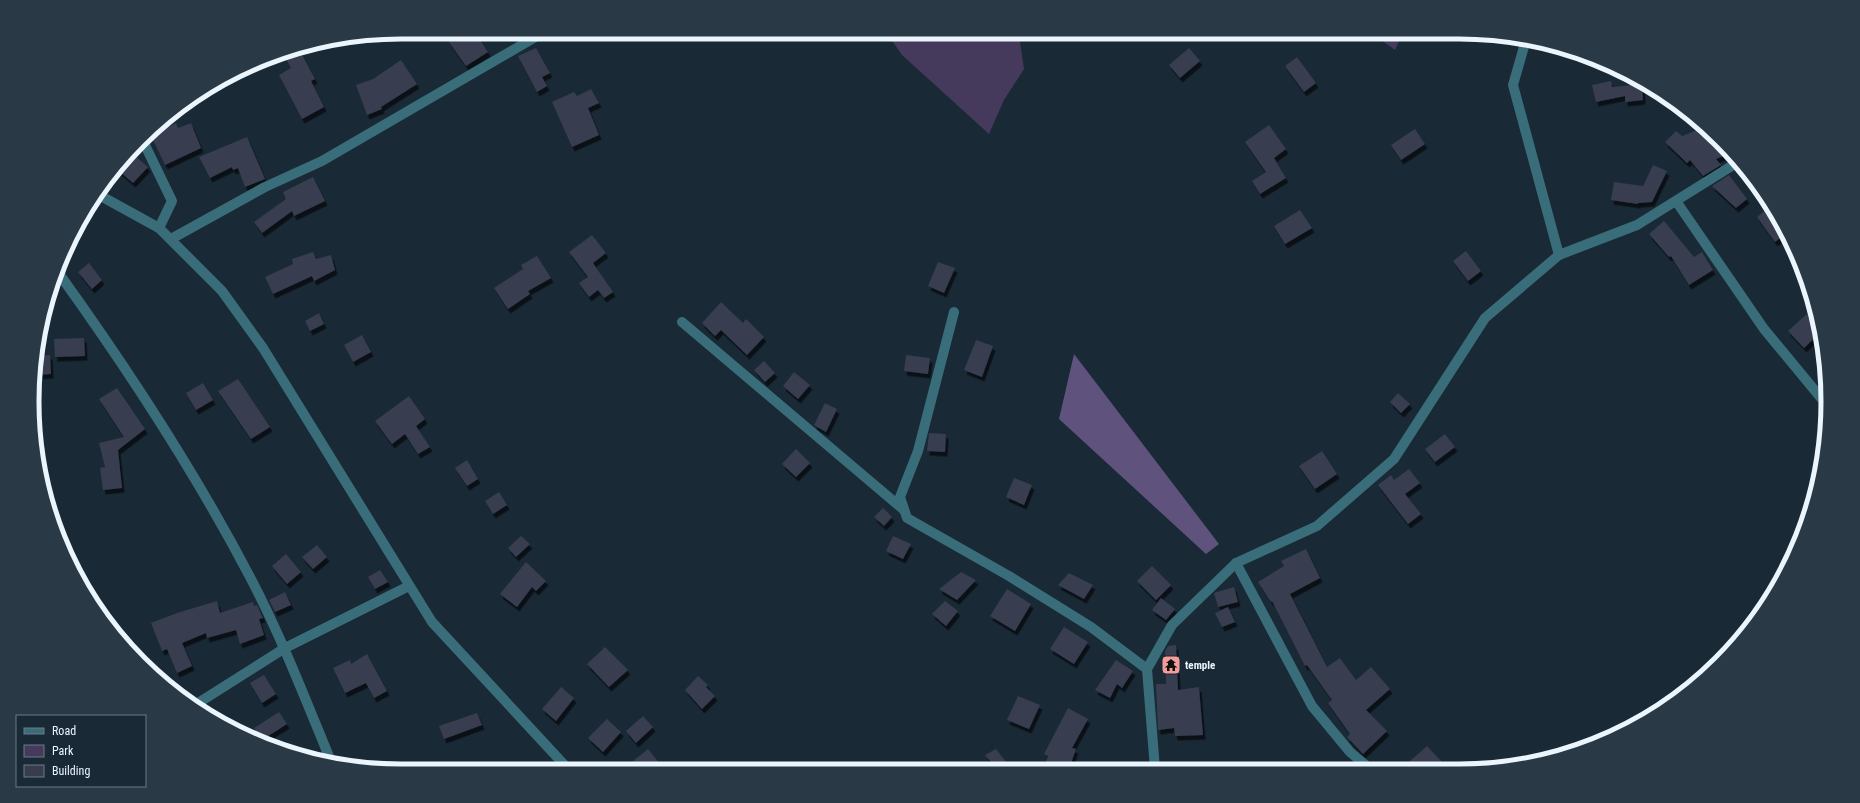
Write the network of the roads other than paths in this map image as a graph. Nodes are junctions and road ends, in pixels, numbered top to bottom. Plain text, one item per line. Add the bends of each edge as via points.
1 (532, 39) edge
2 (1524, 45) edge
3 (145, 145) edge
4 (1733, 165) edge
5 (102, 197) edge
6 (1676, 201) junction
7 (159, 228) junction
8 (171, 239) junction
9 (1559, 255) junction
10 (61, 277) edge
11 (954, 312) dead end
12 (682, 322) dead end
13 (1821, 398) edge
14 (904, 510) junction
15 (1236, 563) junction
16 (409, 586) junction
17 (285, 648) junction
18 (1147, 669) junction
19 (199, 702) edge
20 (329, 757) edge
21 (564, 764) edge
22 (1155, 764) edge
23 (1364, 764) edge

1 - 8 street via 322,161 265,187
2 - 9 street via 1513,85
3 - 7 street via 172,201
4 - 6 street
5 - 7 street
6 - 9 street via 1637,225
6 - 13 street via 1764,329
7 - 8 street
8 - 16 street via 222,291 263,348
9 - 15 street via 1485,318 1394,459 1317,526
10 - 17 street via 150,408 214,513 250,577
11 - 14 street via 918,451 900,497
12 - 14 street
14 - 18 street via 907,518 1066,611
15 - 18 street via 1172,625
15 - 23 street via 1312,706 1350,752
16 - 17 street
16 - 21 street via 432,622
17 - 19 street
17 - 20 street
18 - 22 street

